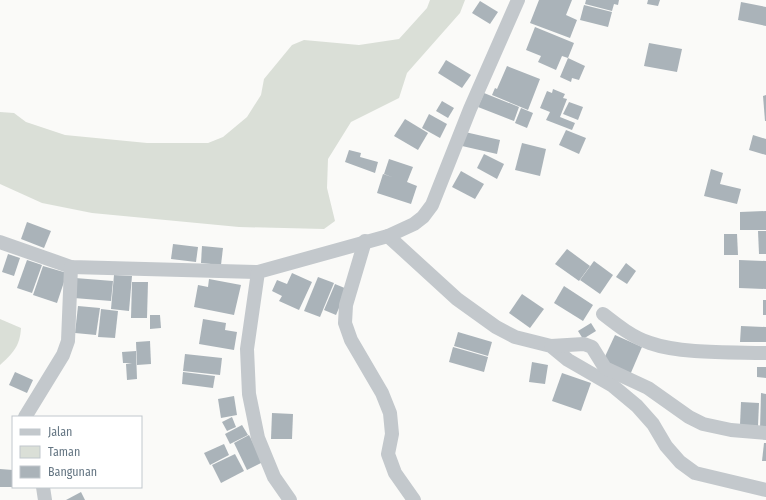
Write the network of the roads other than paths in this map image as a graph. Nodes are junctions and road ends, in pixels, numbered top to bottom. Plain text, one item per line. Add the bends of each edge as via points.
1 (518, 0) edge
2 (388, 236) junction
3 (365, 241) junction
4 (0, 242) edge
5 (71, 267) junction
6 (258, 272) junction
7 (603, 314) dead end
8 (551, 346) junction
9 (766, 353) edge
10 (26, 416) edge
11 (766, 433) edge
12 (43, 488) edge
13 (766, 490) edge
14 (45, 500) edge
15 (290, 500) edge
16 (414, 500) edge

1 - 2 street via 470,109 432,205 424,218
2 - 3 street
2 - 8 street via 457,299 486,320 515,338
3 - 6 street
3 - 16 street via 346,305 345,322 351,340 382,393 390,413 392,434 388,454 395,473
4 - 5 street
5 - 6 street
5 - 10 street via 68,341 63,355
6 - 15 street via 247,349 249,394 258,438 274,477
7 - 9 street via 626,332 650,343 688,350
8 - 11 street via 584,344 592,347 605,368 648,388 703,424 725,430
8 - 13 street via 568,360 613,386 637,406 653,424 666,446 680,462 695,473
12 - 14 street

